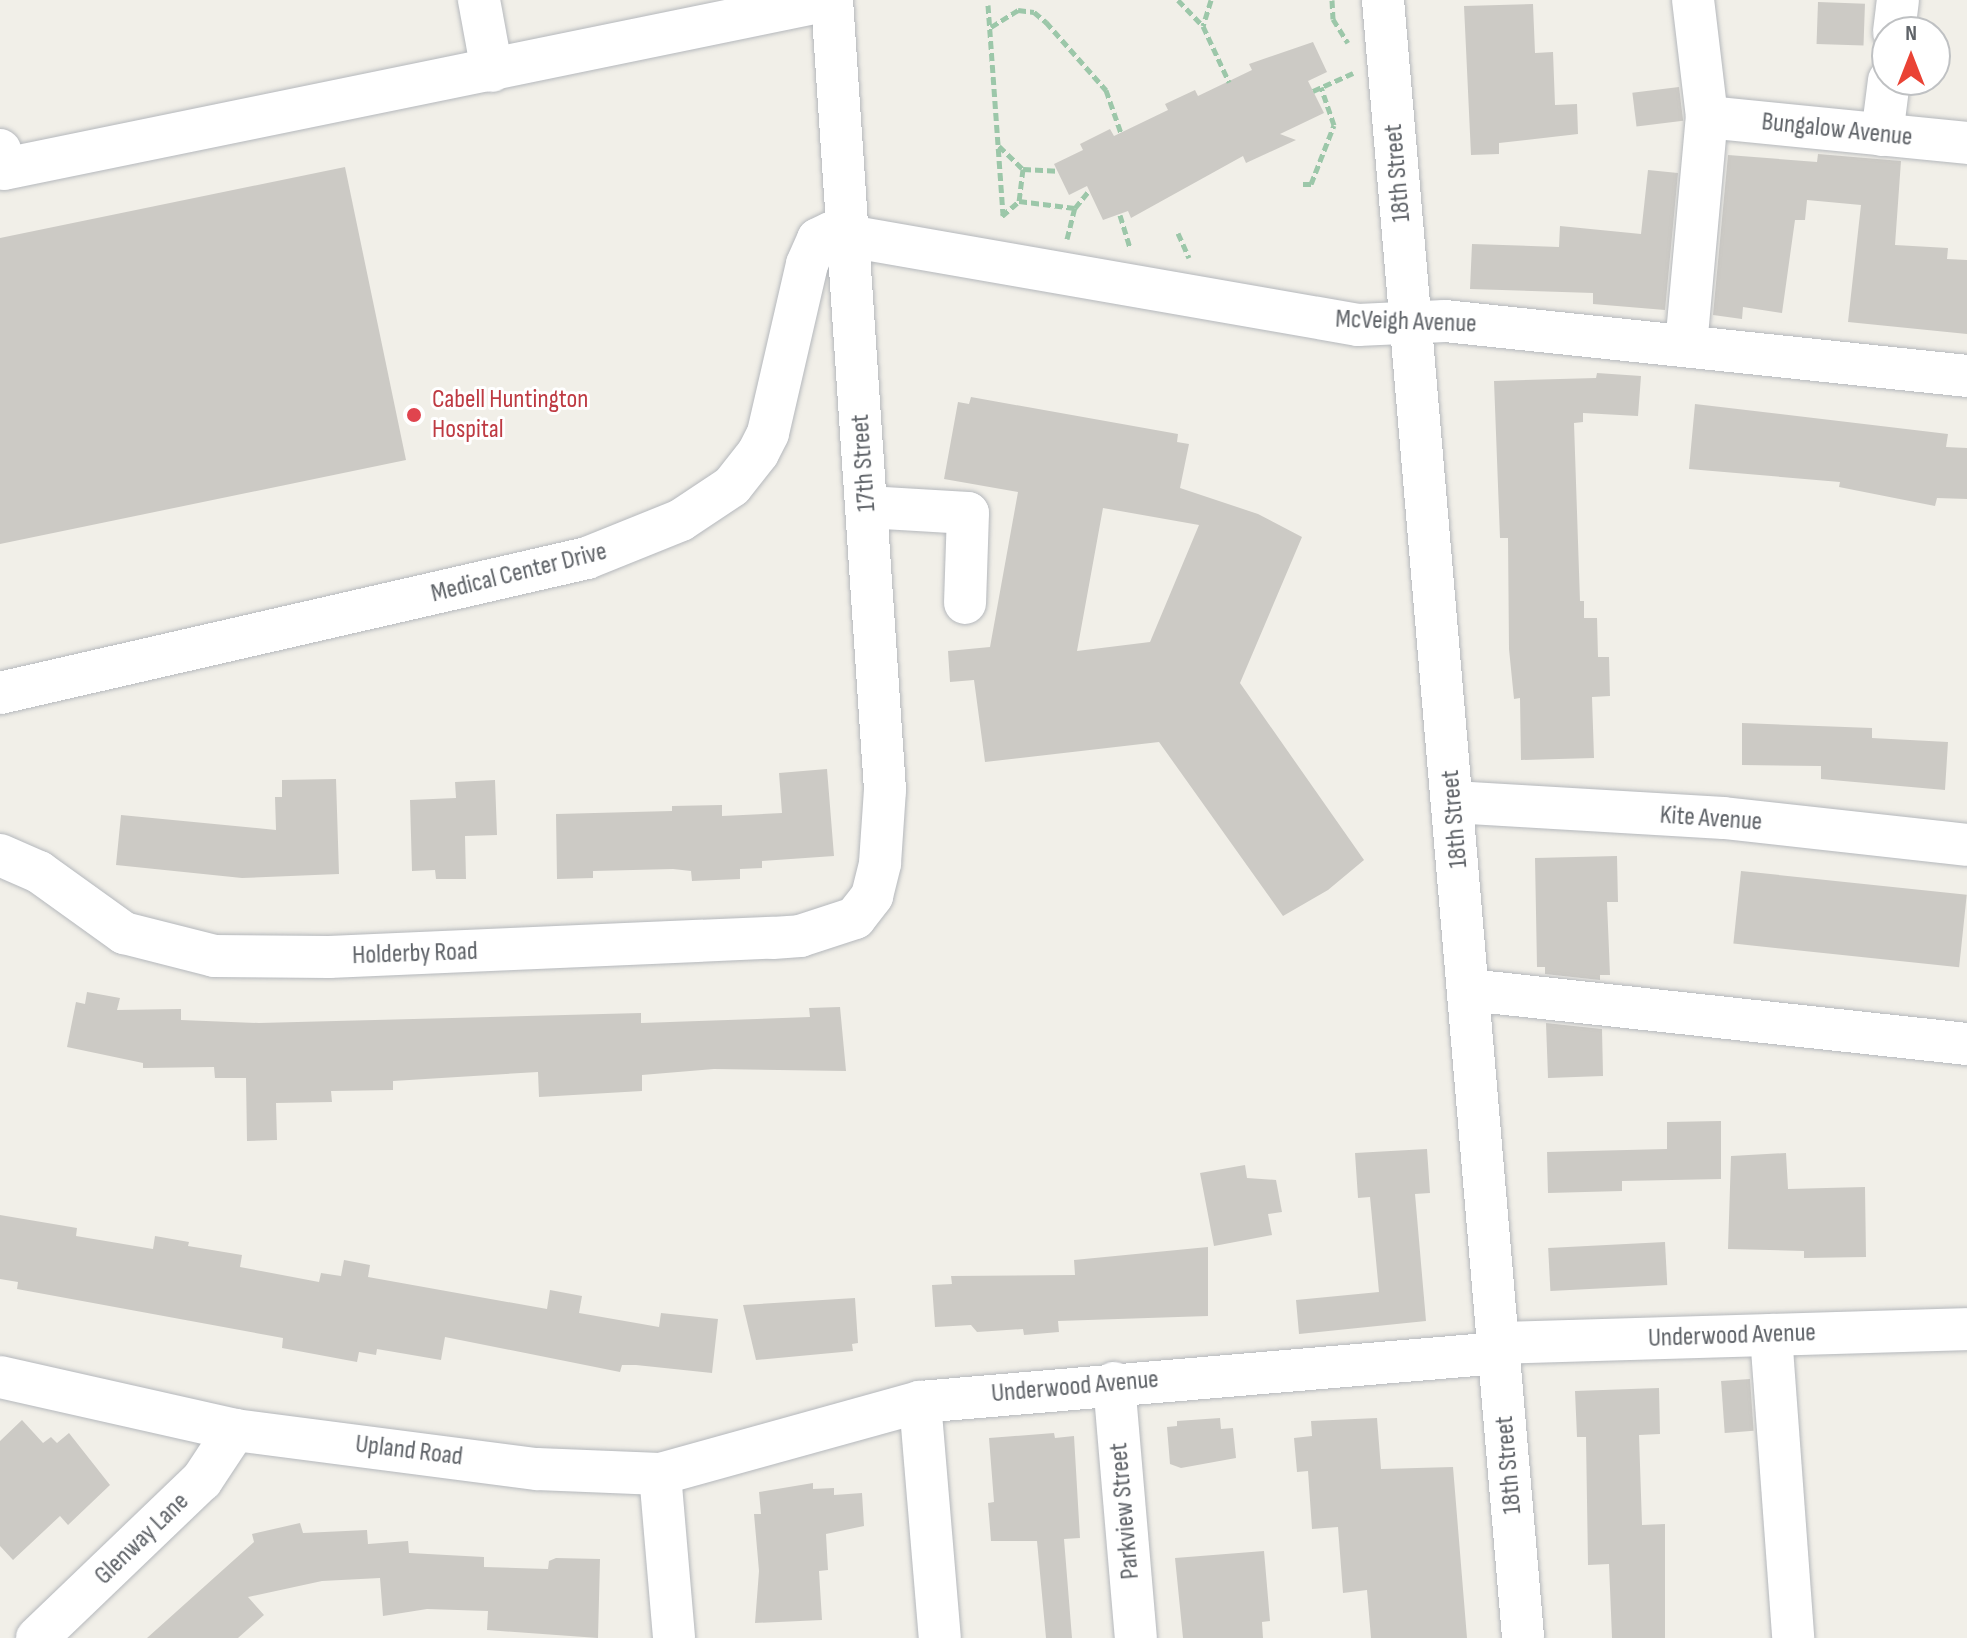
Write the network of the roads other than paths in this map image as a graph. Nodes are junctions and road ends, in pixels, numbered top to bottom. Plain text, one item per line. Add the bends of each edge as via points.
1 (479, 0) edge
2 (830, 0) edge
3 (1383, 0) edge
4 (1693, 0) edge
5 (492, 71) junction
6 (1887, 96) edge
7 (1707, 117) junction
8 (1882, 135) junction
9 (1967, 143) edge
10 (2, 159) edge
11 (850, 233) junction
12 (1411, 322) junction
13 (1686, 346) junction
14 (1967, 376) edge
15 (867, 507) junction
16 (965, 603) dead end
17 (0, 693) edge
18 (1453, 802) junction
19 (1967, 845) edge
20 (0, 855) edge
21 (855, 918) joint
22 (1469, 990) junction
23 (1967, 1044) edge
24 (1967, 1329) edge
25 (1771, 1335) junction
26 (1499, 1348) junction
27 (0, 1377) edge
28 (1114, 1383) junction
29 (920, 1402) junction
30 (235, 1430) junction
31 (660, 1474) junction
32 (37, 1638) edge
33 (674, 1638) edge
34 (940, 1638) edge
35 (1136, 1638) edge
36 (1523, 1638) edge
37 (1793, 1638) edge

1 - 5 street
2 - 5 street
2 - 11 street, 17th Street
3 - 12 street, 18th Street
4 - 7 street
5 - 10 street
6 - 8 street
7 - 8 street, Bungalow Avenue
7 - 13 street
8 - 9 street, Bungalow Avenue
11 - 12 street, McVeigh Avenue via 1358,325
11 - 15 street, 17th Street
11 - 17 street, Medical Center Drive via 831,233 812,248 758,453 732,486 681,520 587,558
12 - 13 street, McVeigh Avenue
12 - 18 street, 18th Street
13 - 14 street, McVeigh Avenue
15 - 16 street via 968,513
15 - 21 street, 17th Street via 885,830 872,896
18 - 19 street, Kite Avenue via 1724,818
18 - 22 street, 18th Street
20 - 21 street, Holderby Road via 39,872 124,933 214,956 329,957 773,938 800,936
22 - 23 street
22 - 26 street, 18th Street
24 - 25 street, Underwood Avenue
25 - 26 street, Underwood Avenue
25 - 37 street
26 - 28 street, Underwood Avenue
26 - 36 street, 18th Street
27 - 30 street, Upland Road
28 - 29 street, Underwood Avenue
28 - 35 street, Parkview Street
29 - 31 street, Underwood Avenue
29 - 34 street
30 - 31 street, Upland Road via 537,1469
30 - 32 street, Glenway Lane via 202,1480
31 - 33 street

